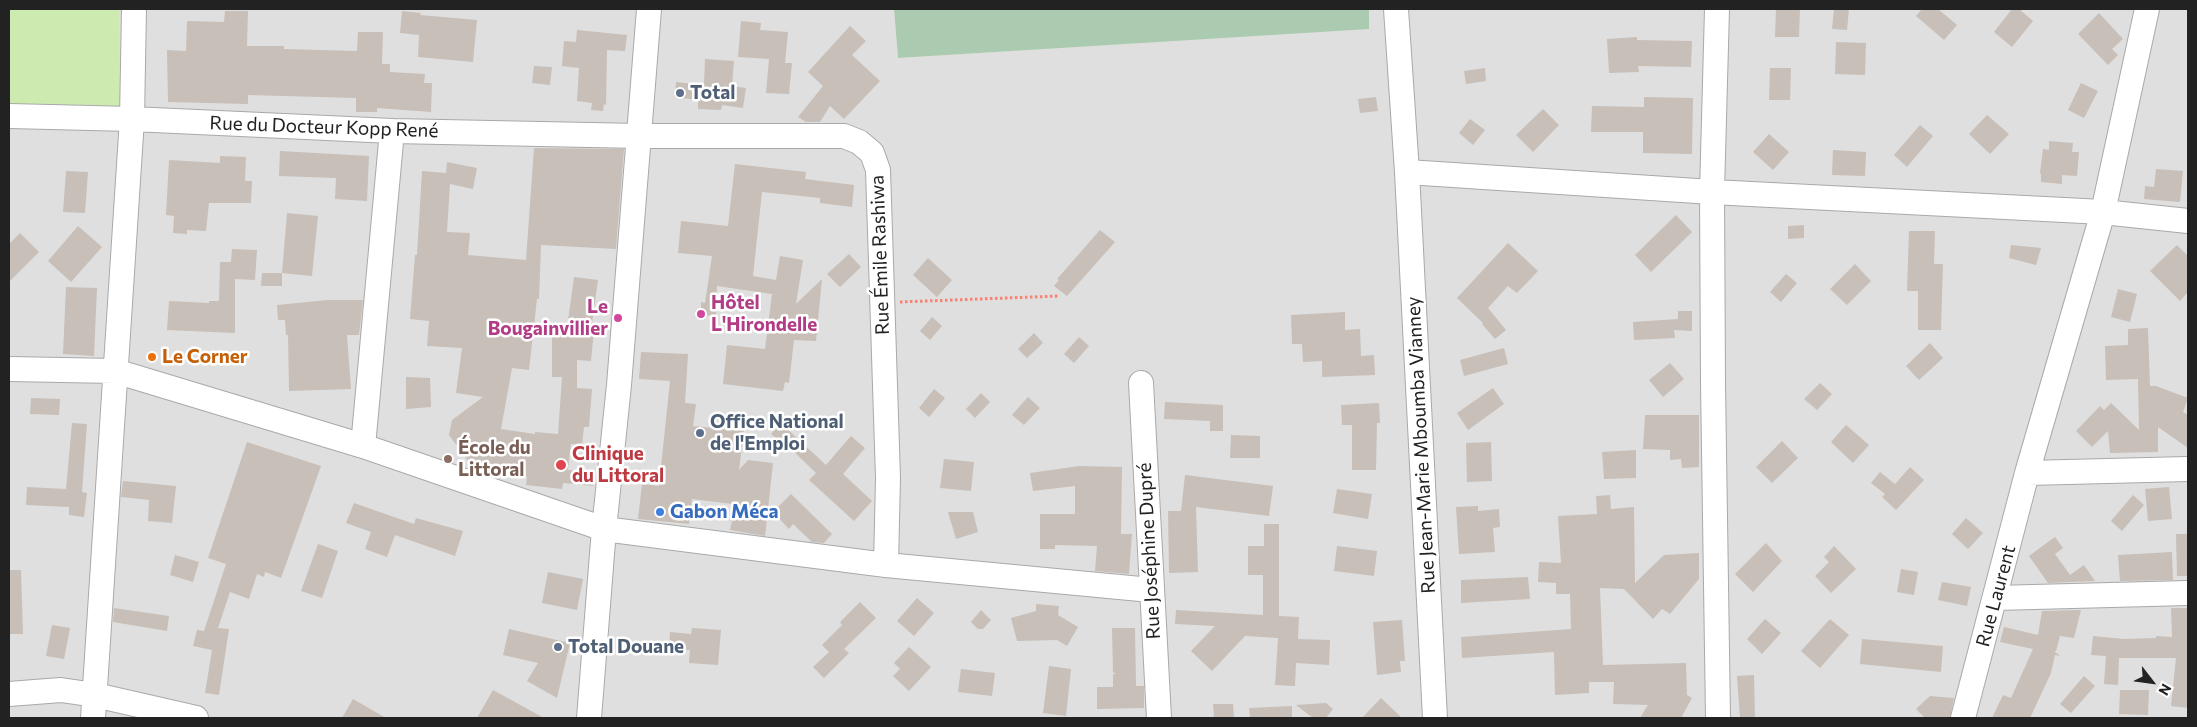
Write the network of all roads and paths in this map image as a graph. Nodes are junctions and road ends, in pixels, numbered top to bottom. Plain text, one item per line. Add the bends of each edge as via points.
1 (134, 9) edge
2 (649, 9) edge
3 (1396, 9) edge
4 (1717, 9) edge
5 (2147, 9) edge
6 (9, 116) edge
7 (132, 119) junction
8 (392, 131) junction
9 (640, 136) junction
10 (1407, 172) junction
11 (1712, 192) junction
12 (2103, 212) junction
13 (2188, 221) edge
14 (1059, 296) dead end
15 (882, 303) junction
16 (9, 369) edge
17 (115, 371) junction
18 (1141, 383) dead end
19 (363, 446) junction
20 (2188, 469) edge
21 (2027, 473) junction
22 (604, 529) junction
23 (886, 565) junction
24 (1151, 590) junction
25 (2188, 593) edge
26 (1995, 598) junction
27 (9, 694) edge
28 (95, 695) junction
29 (93, 718) edge
30 (196, 718) edge
31 (589, 718) edge
32 (1159, 718) edge
33 (1436, 718) edge
34 (1718, 718) edge
35 (1963, 718) edge

1 - 7 street
2 - 9 street
3 - 10 street, Rue Jean-Marie Mboumba Vianney
4 - 11 street
5 - 12 street, Rue Laurent
6 - 7 street, Rue du Docteur Kopp René
7 - 8 street, Rue du Docteur Kopp René
7 - 17 street
8 - 9 street, Rue du Docteur Kopp René
8 - 19 street
9 - 15 street, Rue Émile Rashiwa via 844,136 859,142 872,153 878,170
9 - 22 street
10 - 11 street
10 - 33 street, Rue Jean-Marie Mboumba Vianney
11 - 12 street
11 - 34 street
12 - 13 street
12 - 21 street, Rue Laurent
14 - 15 path
15 - 23 street, Rue Émile Rashiwa via 888,478
16 - 17 street
17 - 19 street
17 - 28 street
18 - 24 street, Rue Joséphine Dupré
19 - 22 street
20 - 21 street
21 - 26 street, Rue Laurent
22 - 23 street
22 - 31 street
23 - 24 street
24 - 32 street, Rue Joséphine Dupré
25 - 26 street
26 - 35 street, Rue Laurent
27 - 28 street via 61,690
28 - 29 street
28 - 30 street

